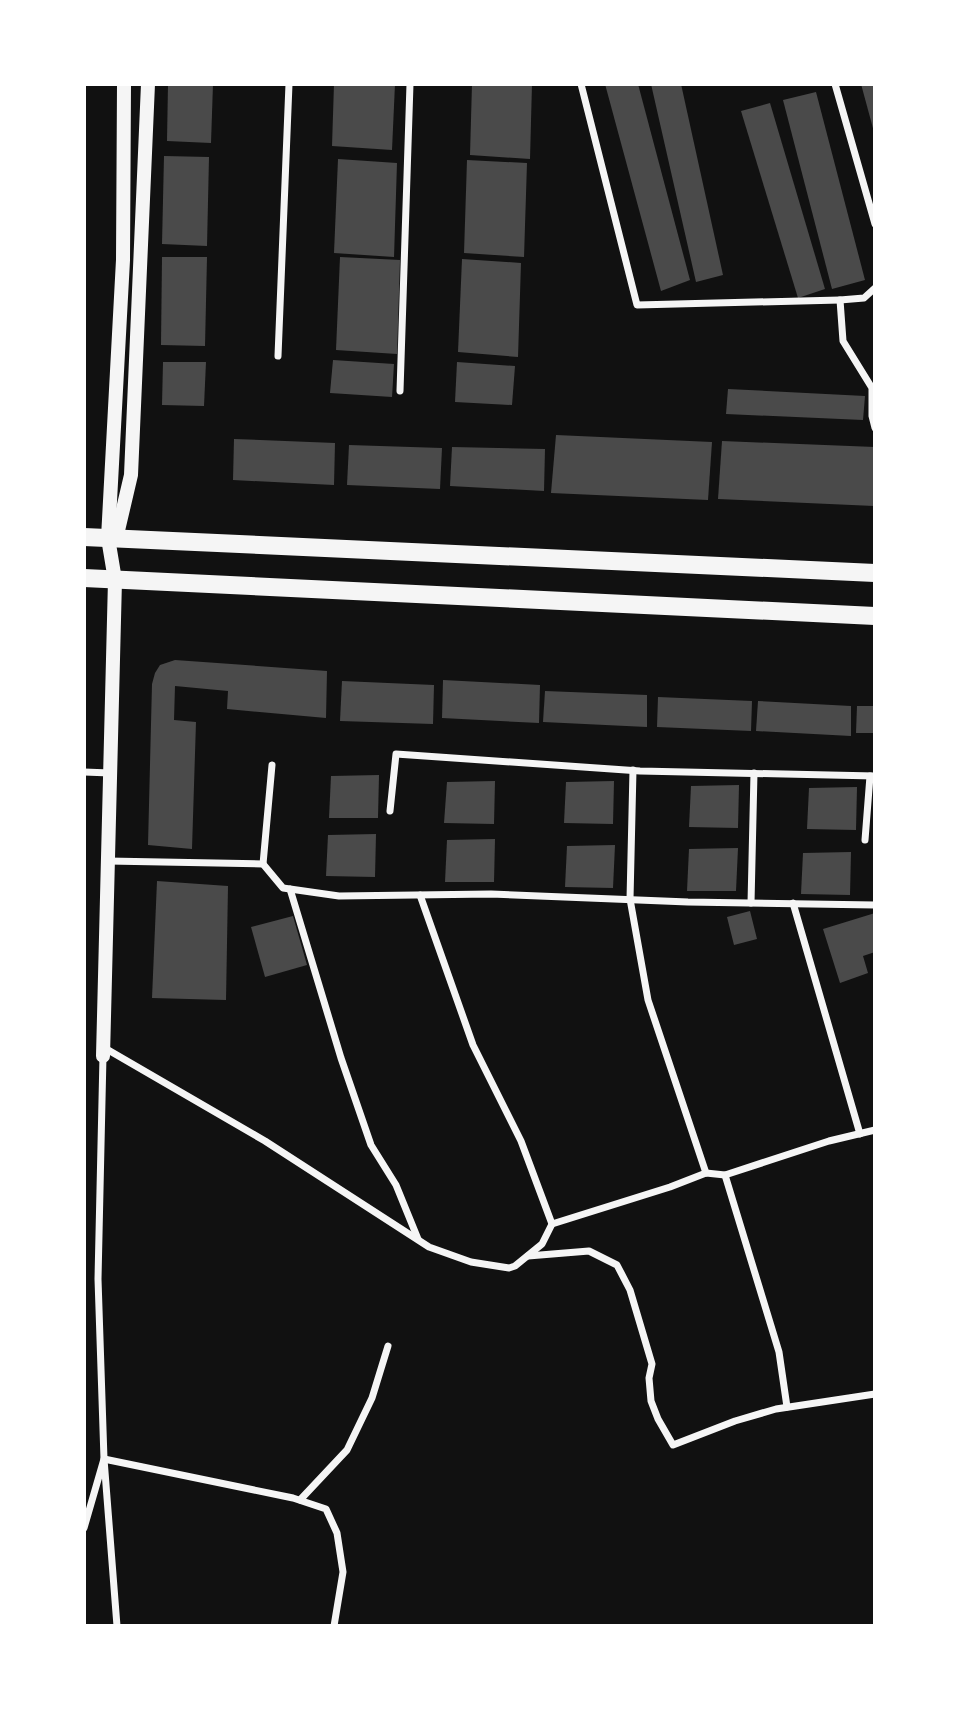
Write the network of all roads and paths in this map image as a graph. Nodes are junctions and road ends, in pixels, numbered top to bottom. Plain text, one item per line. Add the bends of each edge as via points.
1 (124, 84) edge
2 (148, 84) edge
3 (289, 84) edge
4 (410, 84) edge
5 (581, 84) edge
6 (835, 84) edge
7 (875, 224) edge
8 (875, 288) edge
9 (840, 300) junction
10 (278, 356) dead end
11 (400, 391) dead end
12 (875, 428) edge
13 (84, 537) edge
14 (112, 539) junction
15 (875, 573) edge
16 (84, 578) edge
17 (115, 580) junction
18 (875, 616) edge
19 (272, 765) dead end
20 (633, 770) junction
21 (84, 772) edge
22 (110, 773) junction
23 (754, 773) junction
24 (872, 776) edge
25 (390, 811) dead end
26 (865, 840) dead end
27 (108, 861) junction
28 (263, 864) junction
29 (290, 889) junction
30 (420, 895) junction
31 (630, 899) junction
32 (751, 903) junction
33 (793, 903) junction
34 (875, 905) edge
35 (103, 1052) junction
36 (875, 1130) edge
37 (860, 1134) junction
38 (706, 1173) junction
39 (725, 1175) junction
40 (552, 1224) junction
41 (418, 1239) junction
42 (528, 1256) junction
43 (387, 1346) dead end
44 (875, 1394) edge
45 (787, 1407) junction
46 (104, 1459) junction
47 (300, 1500) junction
48 (84, 1528) edge
49 (117, 1626) edge
50 (334, 1626) edge

1 - 14 main road via 123,260
2 - 14 main road via 131,475
3 - 10 street
4 - 11 street
5 - 9 street via 637,305
6 - 7 street
8 - 9 street via 864,298
9 - 12 street via 843,341 872,388
13 - 14 main road
14 - 15 main road
14 - 17 main road
16 - 17 main road
17 - 18 main road
17 - 22 main road
19 - 28 street
20 - 23 street
20 - 25 street via 396,754
20 - 31 street
21 - 22 street
22 - 27 main road
23 - 24 street
23 - 32 street
24 - 26 street
27 - 28 street
27 - 35 main road
28 - 29 street via 283,888
29 - 30 street via 339,896
29 - 41 street via 371,1145 396,1185
30 - 31 street
30 - 40 street via 473,1045 521,1141
31 - 32 street
31 - 38 street via 648,1000
32 - 33 street
33 - 34 street
33 - 37 street
35 - 41 street via 265,1141
35 - 46 street via 98,1279
36 - 37 street
37 - 39 street
38 - 39 street
38 - 40 street
39 - 45 street via 779,1352
40 - 42 street via 542,1244
41 - 42 street via 471,1262 509,1268
42 - 45 street via 589,1251 617,1265 630,1290 652,1364 651,1401 673,1445
43 - 47 street via 372,1398 347,1450
44 - 45 street
46 - 47 street
46 - 48 street
46 - 49 street
47 - 50 street via 326,1509 337,1533 344,1572

